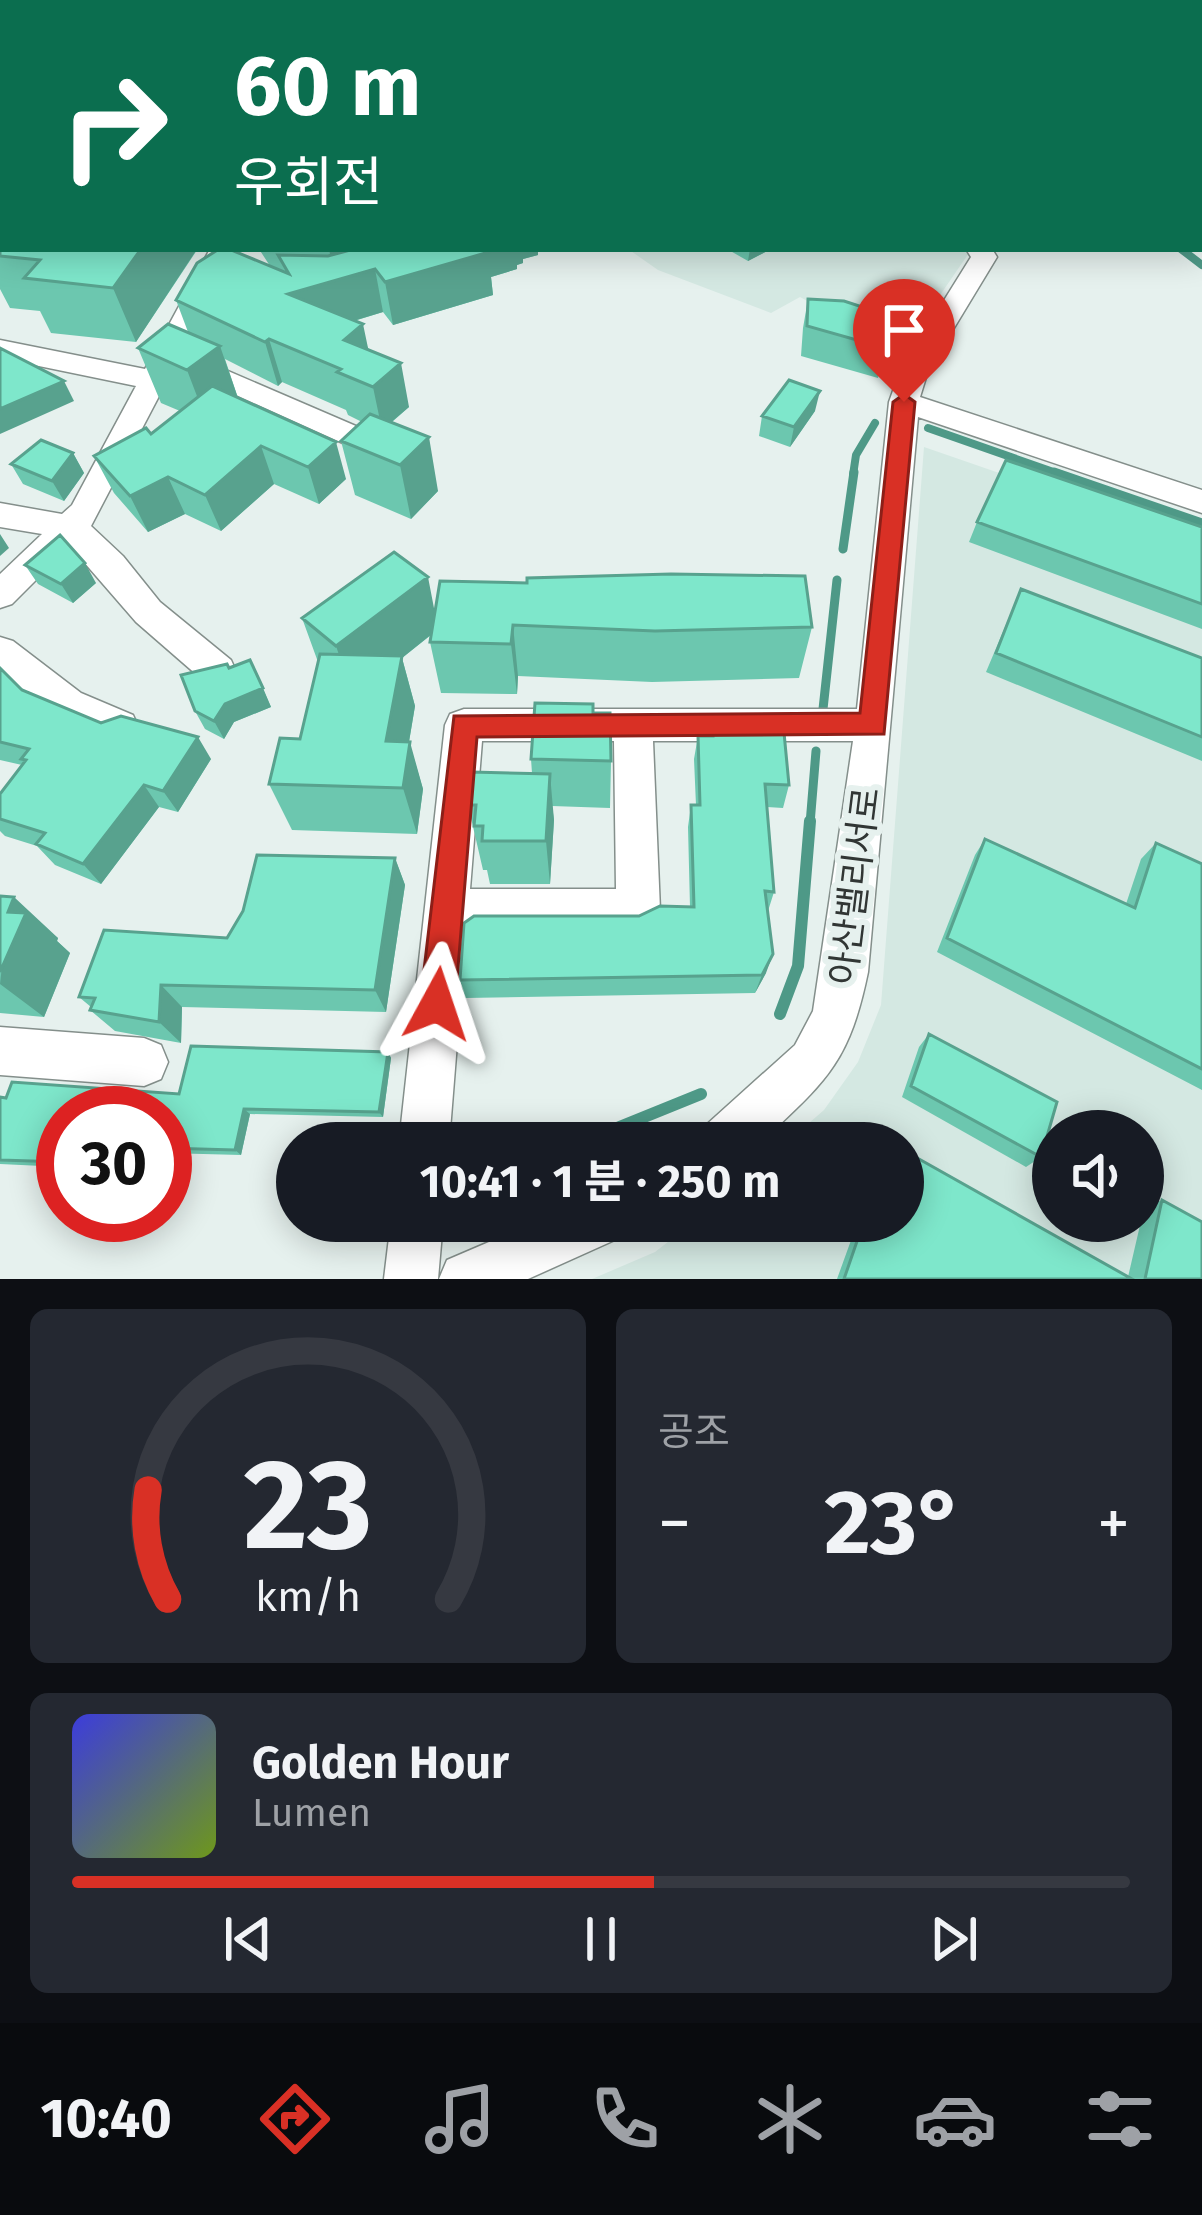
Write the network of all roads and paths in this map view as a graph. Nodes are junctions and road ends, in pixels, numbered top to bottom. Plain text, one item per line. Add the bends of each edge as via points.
1 (981, 252) edge
2 (229, 254) edge
3 (0, 349) edge
4 (161, 366) junction
5 (904, 402) junction
6 (404, 458) edge
7 (1202, 502) edge
8 (0, 515) edge
9 (71, 528) junction
10 (0, 595) edge
11 (0, 651) edge
12 (218, 671) edge
13 (633, 725) junction
14 (874, 725) junction
15 (119, 727) edge
16 (446, 910) junction
17 (0, 1051) edge
18 (144, 1062) dead end
19 (426, 1122) edge
20 (747, 1122) edge
21 (415, 1242) edge
22 (551, 1242) edge
23 (411, 1279) edge
24 (466, 1279) edge

1 - 5 street, 아산밸리서로
2 - 4 street
3 - 4 street
4 - 6 street
4 - 9 street
5 - 7 street
5 - 14 street, 아산밸리서로
8 - 9 street
9 - 10 street
9 - 12 street via 148,612
11 - 15 street via 68,704
13 - 14 street
13 - 16 street via 464,725
13 - 16 street via 638,910
14 - 20 street, 아산밸리서로 via 835,1018 812,1063
16 - 19 street
17 - 18 street
21 - 23 street
22 - 24 street

